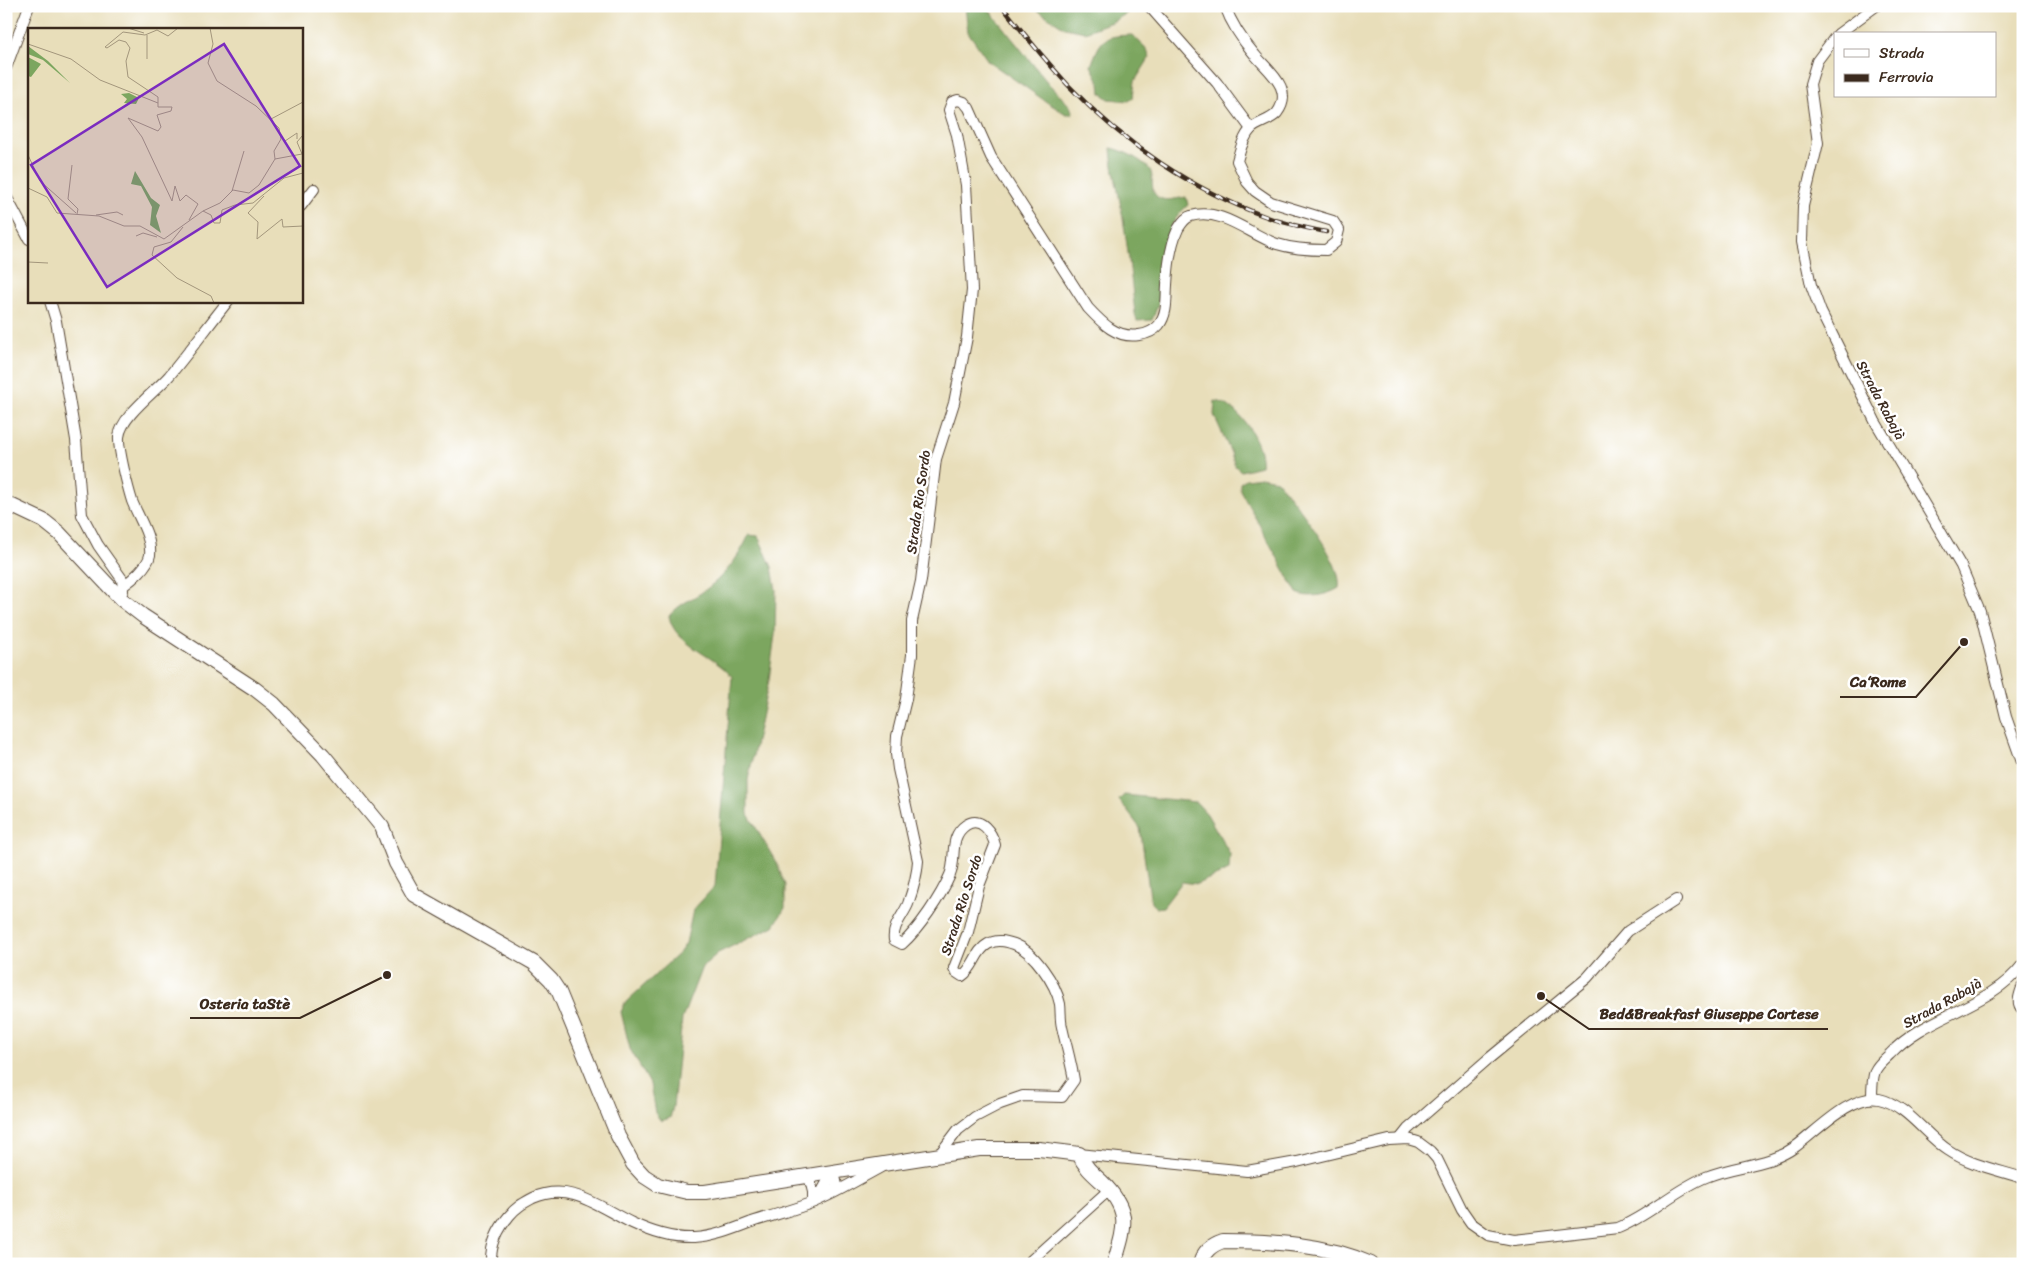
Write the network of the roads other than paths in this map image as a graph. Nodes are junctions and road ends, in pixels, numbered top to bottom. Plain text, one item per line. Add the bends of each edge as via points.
1 (29, 6) edge
2 (1149, 6) edge
3 (1225, 6) edge
4 (1876, 6) edge
5 (1841, 32) edge
6 (1834, 38) edge
7 (6, 68) edge
8 (1251, 129) junction
9 (314, 189) dead end
10 (6, 196) edge
11 (302, 205) edge
12 (28, 237) edge
13 (50, 302) edge
14 (227, 302) edge
15 (6, 503) edge
16 (122, 593) junction
17 (2023, 764) edge
18 (1676, 900) dead end
19 (2023, 964) edge
20 (2023, 985) edge
21 (2023, 1010) edge
22 (1872, 1098) junction
23 (1400, 1139) junction
24 (1079, 1154) junction
25 (939, 1155) junction
26 (885, 1165) junction
27 (834, 1172) junction
28 (809, 1176) junction
29 (2023, 1178) edge
30 (1110, 1190) junction
31 (832, 1194) junction
32 (813, 1202) junction
33 (491, 1264) edge
34 (1027, 1264) edge
35 (1114, 1264) edge
36 (1200, 1264) edge
37 (1371, 1264) edge

1 - 7 street
2 - 8 street via 1217,83
3 - 8 street via 1228,17 1256,56 1274,74 1281,88 1282,100 1276,113
4 - 5 street
6 - 17 street, Strada Rabajà via 1817,61 1810,84 1818,143 1803,206 1802,242 1811,285 1875,422 1961,566 1980,611 2006,717
8 - 25 street, Strada Rio Sordo via 1237,161 1247,182 1271,202 1332,221 1339,230 1336,242 1326,250 1290,247 1226,220 1190,216 1180,224 1175,236 1167,304 1159,326 1151,332 1129,337 1102,322 1075,290 991,157 964,102 952,102 949,110 966,185 971,309 954,404 936,459 921,581 912,621 912,655 897,736 898,769 918,861 907,905 893,932 894,940 902,944 951,874 954,841 965,826 981,824 989,829 995,845 954,968 962,976 973,966 980,951 998,940 1018,945 1028,952 1049,978 1060,1003 1061,1024 1074,1080 1062,1097 1023,1096 975,1117 958,1130
9 - 11 street
10 - 12 street
13 - 16 street via 76,440 82,515 122,579
14 - 16 street via 168,377 121,428 118,438 127,479 149,542 150,554
15 - 16 main road via 44,521
16 - 28 main road via 143,616 255,689 298,728 382,827 396,863 414,895 542,970 559,992 618,1136 644,1176 658,1185 687,1192 705,1192
18 - 23 street via 1628,931 1587,978 1487,1060
19 - 22 street, Strada Rabajà via 2013,977 1984,996 1901,1042 1878,1066
20 - 21 street via 2018,1001
22 - 23 street via 1844,1109 1781,1156 1708,1176 1631,1222 1610,1229 1514,1240 1488,1235 1471,1223 1437,1159 1418,1142
22 - 29 street via 1889,1102 1901,1110 1950,1152
23 - 24 street via 1246,1171
24 - 25 main road via 1008,1148
24 - 30 main road via 1083,1164
25 - 26 main road
26 - 27 main road
26 - 31 street
27 - 28 main road
27 - 31 street via 837,1185
27 - 32 street
28 - 32 street
30 - 34 street
30 - 35 main road via 1124,1219
31 - 32 street
32 - 33 street via 717,1234 694,1238 652,1232 584,1198 561,1192 542,1194 521,1204 503,1222 490,1250
36 - 37 main road via 1207,1249 1223,1241 1304,1246

